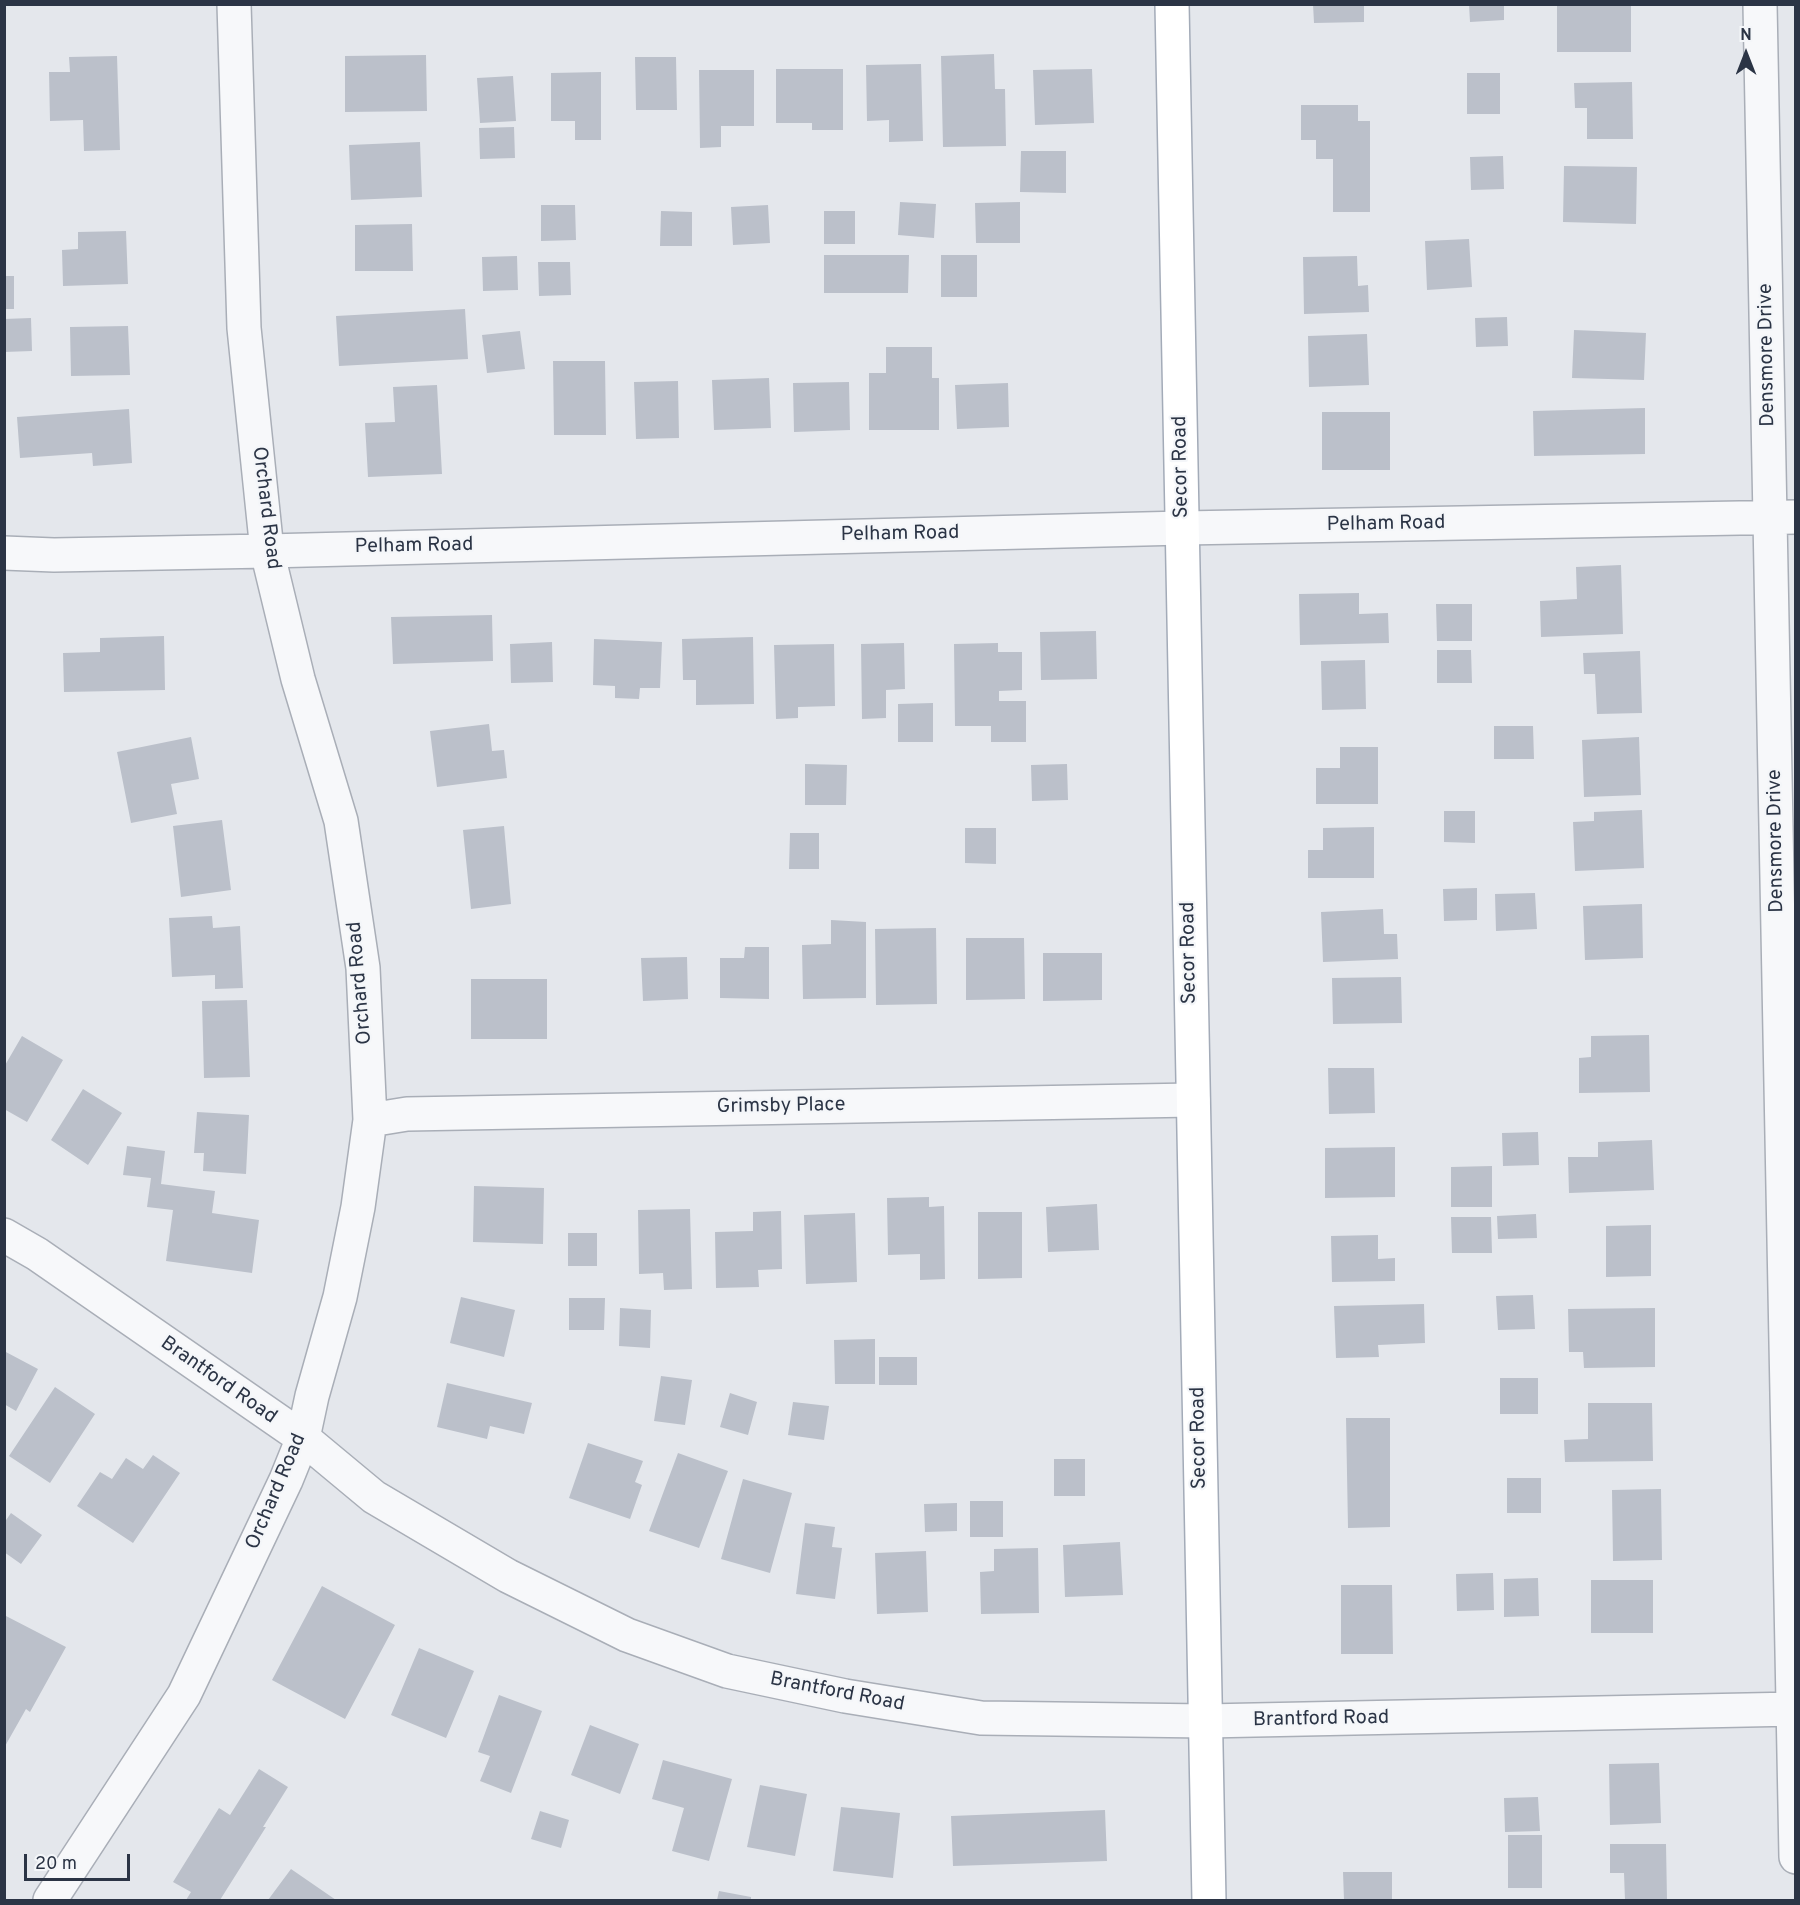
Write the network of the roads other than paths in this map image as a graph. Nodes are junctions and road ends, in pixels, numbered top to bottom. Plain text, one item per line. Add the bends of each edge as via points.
1 (234, 4) edge
2 (1172, 4) edge
3 (1761, 4) edge
4 (1783, 517) edge
5 (1183, 528) junction
6 (267, 551) junction
7 (4, 553) edge
8 (1193, 1100) junction
9 (370, 1120) junction
10 (4, 1235) edge
11 (303, 1438) junction
12 (1794, 1709) edge
13 (1206, 1721) junction
14 (1796, 1857) edge
15 (50, 1900) edge
16 (1209, 1900) edge

1 - 6 street, Orchard Road via 244,328
2 - 5 main road, Secor Road
3 - 4 street, Densmore Drive
4 - 5 street, Pelham Road
4 - 12 street, Densmore Drive
5 - 6 street, Pelham Road
5 - 8 main road, Secor Road
6 - 7 street, Pelham Road
6 - 9 street, Orchard Road via 298,679 341,821 363,968
8 - 9 street, Grimsby Place via 419,1113
8 - 13 main road, Secor Road
9 - 11 street, Orchard Road via 340,1297
10 - 11 street, Brantford Road
11 - 13 street, Brantford Road via 374,1497 508,1576 627,1635 727,1671 845,1696 981,1718
11 - 15 street, Orchard Road via 184,1695
12 - 13 street, Brantford Road
12 - 14 street, Densmore Drive
13 - 16 main road, Secor Road

